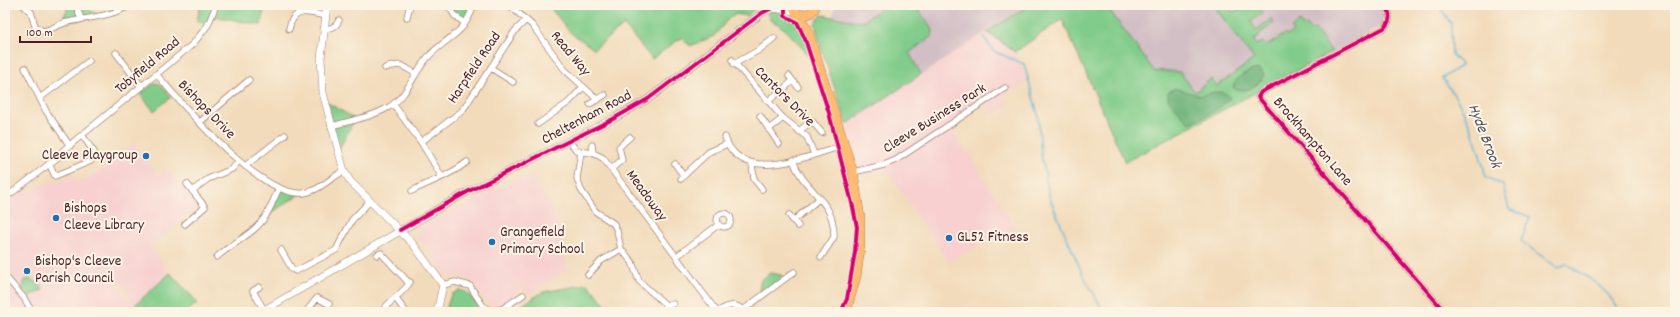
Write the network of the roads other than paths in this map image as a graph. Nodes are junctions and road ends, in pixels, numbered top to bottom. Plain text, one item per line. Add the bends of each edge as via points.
1 (23, 5) edge
2 (76, 5) edge
3 (130, 5) edge
4 (216, 5) edge
5 (327, 5) edge
6 (410, 5) edge
7 (448, 5) edge
8 (474, 5) edge
9 (509, 5) edge
10 (1385, 5) edge
11 (776, 6) edge
12 (814, 9) edge
13 (795, 10) edge
14 (326, 16) junction
15 (407, 17) dead end
16 (81, 19) junction
17 (339, 20) dead end
18 (526, 20) junction
19 (465, 23) junction
20 (289, 29) dead end
21 (323, 29) junction
22 (807, 29) junction
23 (774, 38) dead end
24 (116, 53) dead end
25 (89, 61) dead end
26 (25, 68) dead end
27 (385, 68) dead end
28 (490, 68) junction
29 (416, 74) junction
30 (157, 75) junction
31 (249, 80) dead end
32 (513, 82) dead end
33 (142, 87) junction
34 (583, 87) junction
35 (798, 87) dead end
36 (1005, 88) dead end
37 (605, 95) dead end
38 (40, 98) junction
39 (598, 100) junction
40 (768, 101) junction
41 (393, 104) junction
42 (590, 104) dead end
43 (760, 116) dead end
44 (783, 118) junction
45 (200, 122) junction
46 (538, 124) dead end
47 (331, 126) junction
48 (768, 129) junction
49 (799, 131) junction
50 (285, 134) dead end
51 (822, 134) dead end
52 (82, 135) junction
53 (630, 137) dead end
54 (725, 137) dead end
55 (569, 141) junction
56 (421, 142) junction
57 (727, 144) junction
58 (780, 144) dead end
59 (592, 145) dead end
60 (845, 145) junction
61 (70, 146) junction
62 (581, 152) junction
63 (593, 153) junction
64 (814, 154) junction
65 (793, 160) junction
66 (239, 161) junction
67 (467, 162) dead end
68 (49, 163) junction
69 (675, 164) dead end
70 (752, 164) junction
71 (244, 166) junction
72 (611, 169) junction
73 (344, 172) junction
74 (853, 172) junction
75 (442, 177) junction
76 (187, 184) dead end
77 (279, 188) junction
78 (762, 189) dead end
79 (192, 191) junction
80 (412, 191) dead end
81 (5, 198) edge
82 (820, 198) junction
83 (370, 201) junction
84 (789, 215) dead end
85 (793, 221) junction
86 (185, 224) dead end
87 (718, 224) dead end
88 (798, 226) dead end
89 (400, 230) junction
90 (621, 249) junction
91 (281, 250) dead end
92 (377, 255) dead end
93 (677, 256) junction
94 (217, 257) dead end
95 (821, 257) dead end
96 (308, 265) junction
97 (312, 271) dead end
98 (794, 272) dead end
99 (588, 275) dead end
100 (5, 276) edge
101 (443, 285) junction
102 (259, 287) dead end
103 (523, 295) dead end
104 (396, 299) junction
105 (329, 304) dead end
106 (263, 311) edge
107 (744, 311) edge
108 (32, 312) edge
109 (306, 312) edge
110 (382, 312) edge
111 (406, 312) edge
112 (437, 312) edge
113 (662, 312) edge
114 (717, 312) edge
115 (846, 312) edge
116 (1445, 312) edge

1 - 16 street via 31,12 35,26 41,30
2 - 16 street
3 - 16 street via 106,16
4 - 30 street, Tobyfield Road via 201,35
5 - 14 street
6 - 15 street
7 - 19 street via 455,16
8 - 19 street
9 - 18 street, Read Way
10 - 116 street, Brockhampton Lane via 1390,17 1384,28 1261,92 1258,97
11 - 13 street, Cheltenham Road
11 - 55 street, Cheltenham Road via 762,13 648,99
12 - 13 main road via 804,15
12 - 22 main road
13 - 22 main road
14 - 20 street via 298,13 292,18
14 - 21 street
17 - 21 street via 332,28
18 - 28 street, Harpfield Road
18 - 34 street, Read Way via 565,70
19 - 29 street via 453,38 428,56
21 - 47 street via 323,93
22 - 60 main road
23 - 40 street, Cantors Drive via 759,50 733,62
24 - 33 street
25 - 38 street
26 - 38 street
27 - 29 street via 395,64 402,65
28 - 32 street
28 - 56 street, Harpfield Road via 458,114
29 - 41 street
30 - 33 street, Tobyfield Road
30 - 45 street, Bishops Drive
31 - 45 street
33 - 52 street, Tobyfield Road
34 - 39 street, Read Way
34 - 46 street via 569,102
35 - 40 street via 791,79
36 - 74 street, Cleeve Business Park via 896,160
37 - 39 street
38 - 61 street
39 - 42 street
40 - 44 street, Cantors Drive
41 - 47 street via 380,111
41 - 56 street
43 - 48 street
44 - 48 street
44 - 49 street, Cantors Drive
45 - 66 street, Bishops Drive
47 - 73 street
48 - 58 street
49 - 51 street via 812,121
49 - 64 street, Cantors Drive via 809,140
50 - 71 street
52 - 61 street, Tobyfield Road
52 - 68 street via 94,152 90,161 55,176
53 - 72 street via 619,147 622,160
54 - 57 street
55 - 62 street via 573,148
55 - 89 street, Cheltenham Road via 469,191
56 - 75 street
57 - 69 street via 711,152 682,177
57 - 70 street via 738,157
59 - 63 street
60 - 64 street
60 - 74 main road
61 - 68 street, Tobyfield Road
62 - 63 street
62 - 90 street via 579,187 595,211 614,224
63 - 72 street, Meadoway via 603,158
64 - 65 street
65 - 70 street via 774,164
65 - 82 street via 803,180
66 - 71 street, Bishops Drive
66 - 79 street via 232,169 208,179
67 - 75 street via 454,173
68 - 81 street, Tobyfield Road
70 - 78 street via 754,179
71 - 77 street, Bishops Drive
72 - 93 street, Meadoway
73 - 77 street, Bishops Drive via 306,192
73 - 83 street
74 - 115 main road via 860,217 860,248 856,277
75 - 80 street
76 - 79 street
77 - 94 street via 265,217
79 - 86 street via 205,207
82 - 85 street
82 - 95 street via 827,205 834,235 832,244
83 - 89 street
83 - 96 street via 352,220 336,250
84 - 85 street
85 - 88 street
87 - 93 street
89 - 101 street
89 - 106 street, Cheltenham Road
90 - 99 street via 600,261
90 - 113 street via 632,262 639,281 670,305
91 - 96 street via 294,271
92 - 104 street via 380,253 410,282
93 - 114 street, Meadoway
96 - 97 street
98 - 107 street, Meadoway
100 - 108 street
101 - 103 street via 455,282 470,286 483,306 492,311 502,309
101 - 112 street
102 - 106 street via 253,291
104 - 110 street
104 - 111 street
105 - 109 street via 317,298
107 - 114 street, Meadoway via 738,306 731,305

